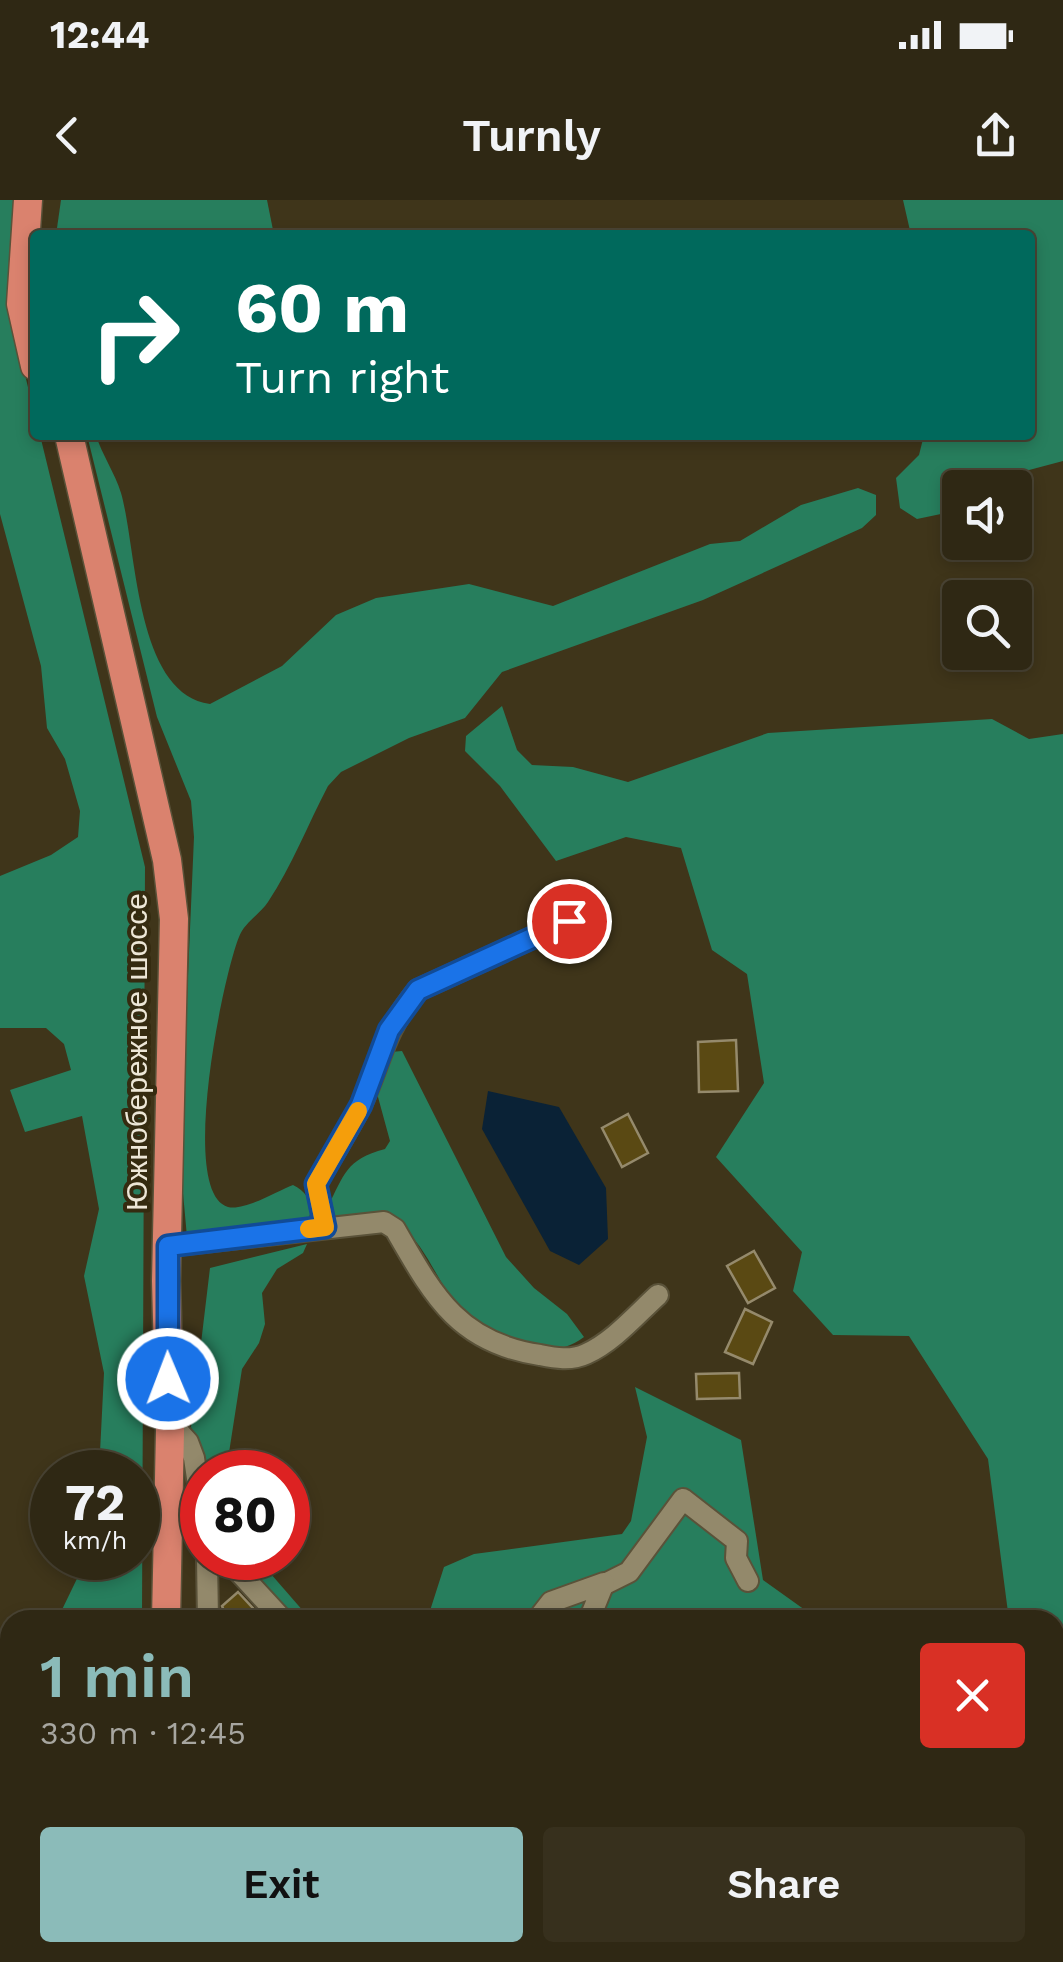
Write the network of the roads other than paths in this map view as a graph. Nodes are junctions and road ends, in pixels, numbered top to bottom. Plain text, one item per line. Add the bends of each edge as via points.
1 (28, 200) edge
2 (42, 200) edge
3 (33, 230) edge
4 (34, 230) edge
5 (30, 250) edge
6 (30, 344) edge
7 (55, 440) edge
8 (70, 440) edge
9 (569, 921) dead end
10 (163, 1071) junction
11 (325, 1227) junction
12 (168, 1246) junction
13 (658, 1295) dead end
14 (161, 1428) junction
15 (190, 1450) edge
16 (207, 1580) edge
17 (246, 1580) edge
18 (748, 1582) dead end
19 (603, 1585) junction
20 (152, 1610) edge
21 (166, 1610) edge
22 (208, 1610) edge
23 (274, 1610) edge
24 (545, 1610) edge
25 (593, 1610) edge

1 - 3 highway
2 - 4 highway
5 - 6 highway via 21,304
7 - 10 highway, Южнобережное шоссе via 151,856
8 - 10 highway, Южнобережное шоссе via 167,860 174,918
9 - 11 street via 418,990 407,1003 316,1184
10 - 12 highway, Южнобережное шоссе
10 - 14 highway, Южнобережное шоссе
11 - 12 street
11 - 13 street via 384,1222 395,1229 437,1301 504,1350 584,1356
12 - 14 highway, Южнобережное шоссе
14 - 15 street via 188,1442
14 - 20 highway, Южнобережное шоссе
14 - 21 highway, Южнобережное шоссе
16 - 22 street
17 - 23 street
18 - 19 street via 736,1558 737,1541 683,1500 629,1572
19 - 24 street
19 - 25 street

